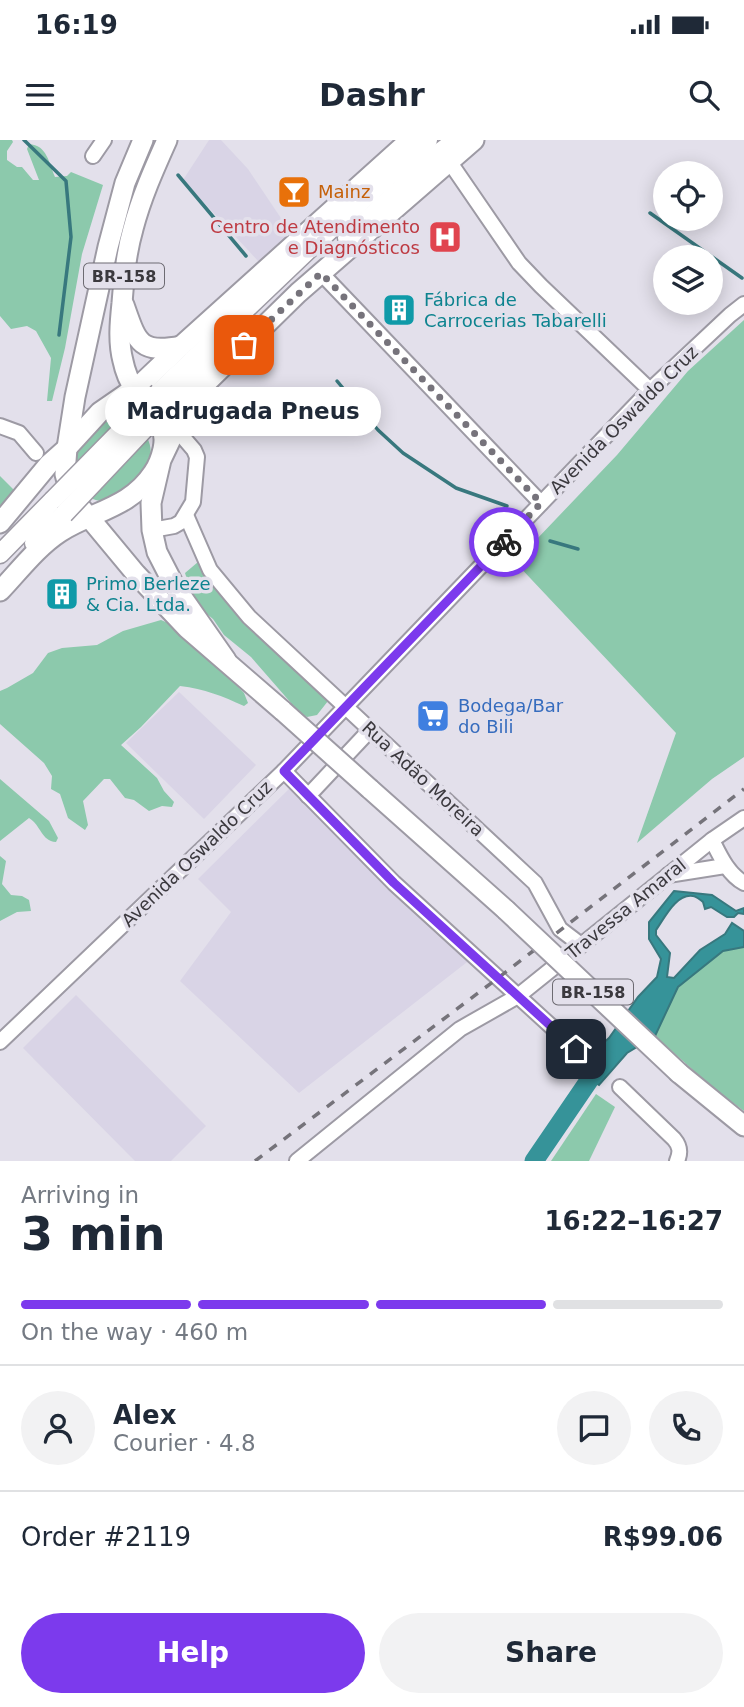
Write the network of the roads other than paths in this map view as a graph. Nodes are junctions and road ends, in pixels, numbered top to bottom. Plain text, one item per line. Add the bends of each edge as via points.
1 (104, 140) edge
2 (143, 140) edge
3 (167, 140) edge
4 (410, 140) edge
5 (428, 140) edge
6 (456, 140) edge
7 (474, 140) edge
8 (93, 156) dead end
9 (449, 161) junction
10 (321, 273) junction
11 (122, 299) junction
12 (744, 304) edge
13 (181, 346) junction
14 (134, 389) junction
15 (650, 390) junction
16 (163, 398) junction
17 (0, 426) edge
18 (176, 429) junction
19 (67, 448) junction
20 (36, 453) dead end
21 (161, 460) junction
22 (541, 503) junction
23 (58, 507) junction
24 (186, 515) junction
25 (89, 517) junction
26 (0, 523) edge
27 (152, 530) junction
28 (0, 554) edge
29 (0, 578) edge
30 (0, 592) edge
31 (226, 660) junction
32 (345, 707) junction
33 (370, 730) junction
34 (284, 771) junction
35 (308, 796) junction
36 (744, 818) edge
37 (712, 840) junction
38 (725, 866) junction
39 (668, 876) junction
40 (744, 883) edge
41 (581, 945) junction
42 (518, 996) junction
43 (1, 1040) edge
44 (576, 1049) dead end
45 (620, 1087) dead end
46 (744, 1126) edge
47 (297, 1161) edge
48 (677, 1161) edge

1 - 8 street
2 - 19 highway, BR-158 via 110,237
3 - 11 highway, BR-158 via 132,230
4 - 13 highway
5 - 16 main road via 307,251
6 - 16 main road
7 - 9 highway
9 - 10 highway
9 - 15 street via 519,263
10 - 18 highway via 198,390
10 - 22 street
11 - 13 highway via 134,334 144,345 156,349
11 - 14 highway, BR-158 via 122,358
12 - 15 street, Avenida Oswaldo Cruz
13 - 14 highway
14 - 19 highway via 100,412
14 - 21 highway, BR-158 via 163,426
15 - 22 street, Avenida Oswaldo Cruz
16 - 23 main road, bridge
17 - 20 street via 19,433
18 - 21 highway
18 - 24 street via 197,457 193,502
19 - 25 highway, BR-158 via 69,489
19 - 26 highway via 48,464
21 - 25 highway via 129,499
21 - 27 highway, BR-158 via 151,503
22 - 32 street, Avenida Oswaldo Cruz
23 - 28 main road
23 - 29 main road
24 - 27 street via 174,526
24 - 32 street, Rua Adão Moreira via 210,570 225,589
25 - 30 highway via 50,539
25 - 31 highway, BR-158 via 187,628
27 - 31 highway, BR-158 via 157,552 175,587
31 - 46 highway, BR-158, bridge via 506,910 679,1073
32 - 33 street, Rua Adão Moreira
32 - 34 street, Avenida Oswaldo Cruz
33 - 35 street
33 - 41 street, Rua Adão Moreira via 535,883 560,929
34 - 35 street
34 - 43 street, Avenida Oswaldo Cruz
35 - 42 street via 394,883
36 - 37 street, Travessa Amaral
37 - 38 street
37 - 39 street, Travessa Amaral
38 - 39 street
38 - 40 street
39 - 41 street, Travessa Amaral
41 - 42 street, Travessa Amaral
42 - 44 street
42 - 47 street, Travessa Amaral via 460,1029
45 - 48 street via 679,1145

